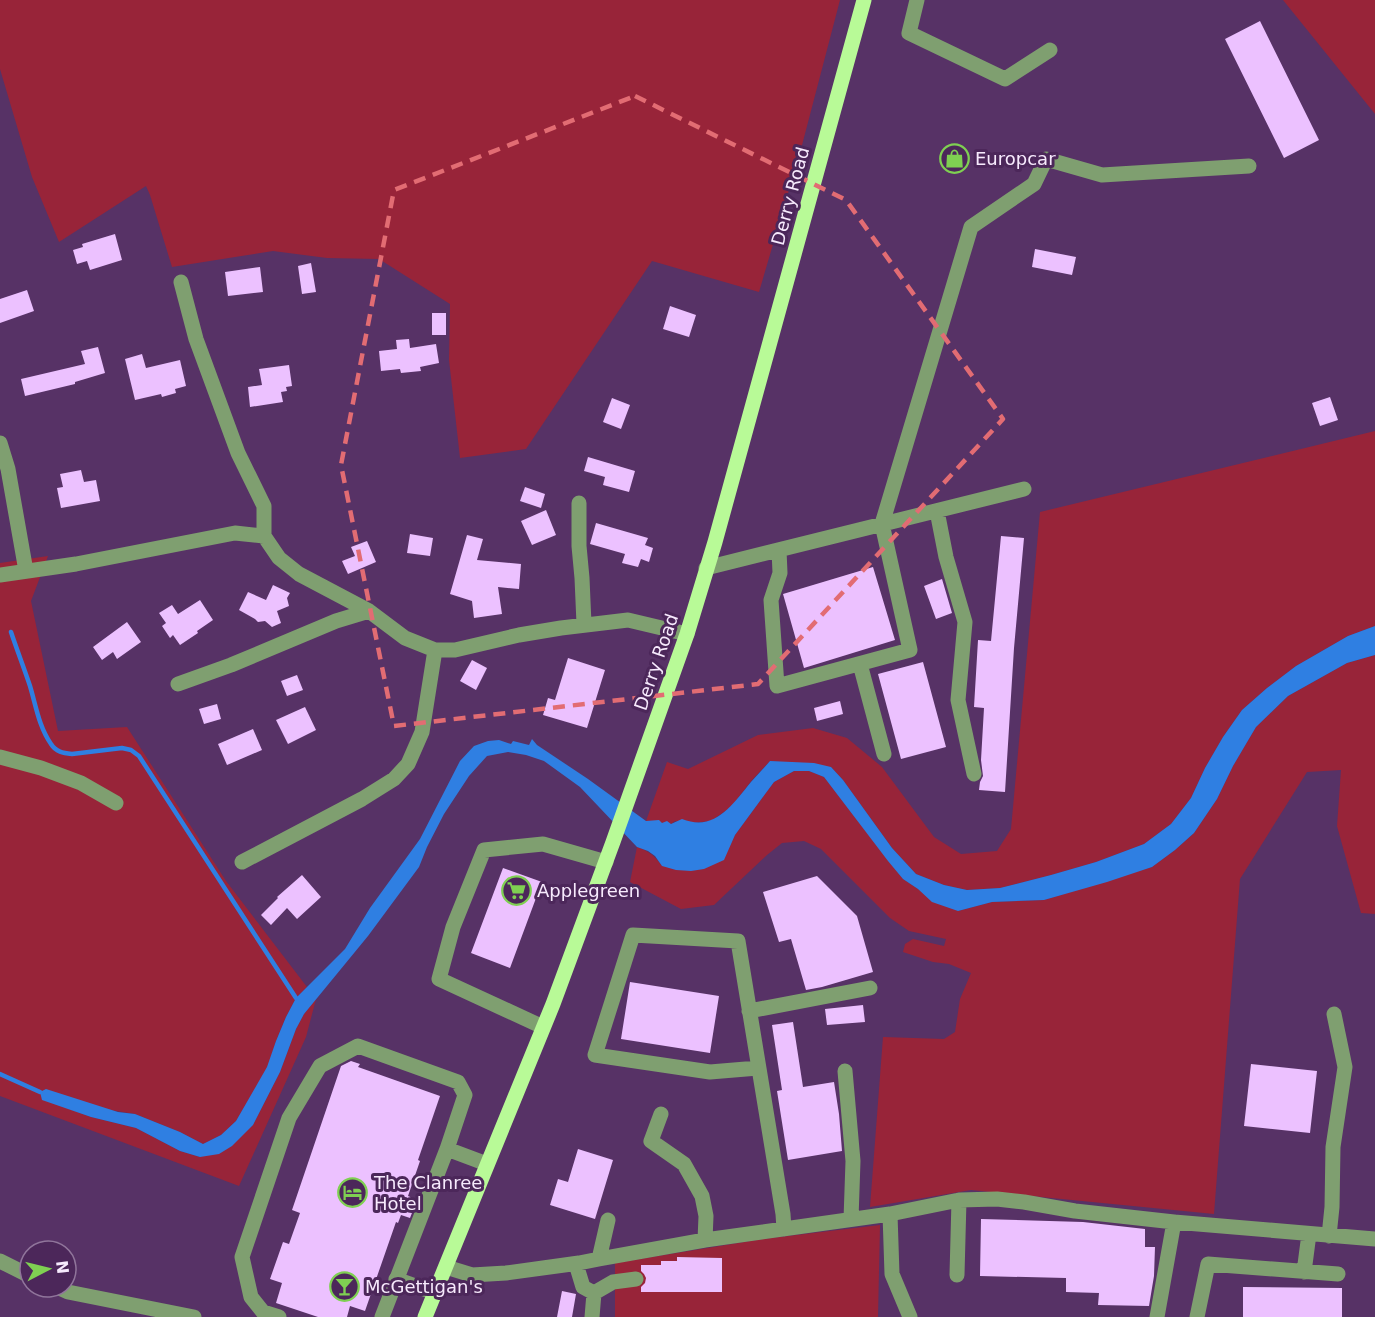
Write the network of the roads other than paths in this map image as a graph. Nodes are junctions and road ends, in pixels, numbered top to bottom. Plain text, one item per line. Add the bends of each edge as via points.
1 (864, 0) edge
2 (917, 0) edge
3 (1050, 50) dead end
4 (1249, 166) dead end
5 (181, 282) dead end
6 (0, 443) edge
7 (1024, 489) dead end
8 (579, 503) dead end
9 (937, 511) junction
10 (882, 524) junction
11 (264, 536) junction
12 (780, 550) junction
13 (706, 568) junction
14 (26, 571) junction
15 (0, 575) edge
16 (369, 612) junction
17 (584, 624) junction
18 (687, 634) junction
19 (435, 650) junction
20 (860, 664) junction
21 (178, 684) dead end
22 (884, 754) dead end
23 (0, 757) edge
24 (974, 774) dead end
25 (116, 803) dead end
26 (242, 862) dead end
27 (606, 862) junction
28 (870, 988) dead end
29 (749, 1011) junction
30 (1334, 1014) dead end
31 (543, 1027) junction
32 (758, 1068) junction
33 (845, 1071) dead end
34 (661, 1114) dead end
35 (447, 1149) junction
36 (487, 1164) junction
37 (959, 1200) junction
38 (890, 1214) junction
39 (851, 1219) junction
40 (608, 1220) dead end
41 (1174, 1222) junction
42 (784, 1229) junction
43 (1309, 1234) junction
44 (1329, 1236) junction
45 (1375, 1239) edge
46 (705, 1240) junction
47 (599, 1259) junction
48 (0, 1261) edge
49 (576, 1264) junction
50 (446, 1267) junction
51 (18, 1270) edge
52 (1304, 1272) junction
53 (957, 1275) dead end
54 (1338, 1275) dead end
55 (396, 1279) junction
56 (636, 1279) dead end
57 (435, 1293) junction
58 (594, 1293) junction
59 (78, 1294) edge
60 (263, 1315) edge
61 (194, 1317) edge
62 (279, 1317) edge
63 (382, 1317) edge
64 (425, 1317) edge
65 (592, 1317) edge
66 (910, 1317) edge
67 (1157, 1317) edge
68 (1197, 1317) edge

1 - 13 main road, Derry Road
2 - 3 street via 909,33 1005,79
4 - 10 street via 1102,175 1046,159 1034,184 971,226
5 - 11 street via 196,339 234,442 264,506
6 - 14 street
7 - 9 street
8 - 17 street
9 - 10 street
9 - 24 street via 965,622 958,700
10 - 12 street
10 - 20 street via 910,650
11 - 14 street via 235,533
11 - 16 street via 279,558 299,574
12 - 13 street
12 - 20 street via 780,573 771,600 777,686
13 - 18 main road, Derry Road
14 - 15 street
16 - 19 street via 405,638
16 - 21 street via 336,621
17 - 18 street via 628,620
17 - 19 street via 455,650
18 - 27 main road, Derry Road
19 - 26 street via 422,732 408,764 394,779 363,799
20 - 22 street
23 - 25 street via 81,783
27 - 31 main road, Derry Road
27 - 31 street via 543,844 483,850 453,927 439,979
28 - 29 street
29 - 32 street
29 - 32 street via 738,941 633,935 595,1055 710,1072
30 - 44 street via 1345,1067 1333,1147
31 - 36 main road, Derry Road
32 - 42 street
33 - 39 street via 853,1161
34 - 46 street via 651,1141 684,1164 702,1196
35 - 36 street
35 - 55 street
35 - 60 street via 465,1095 458,1082 358,1046 320,1066 289,1118 242,1257 251,1297
36 - 50 main road, Derry Road
37 - 38 street
37 - 41 street via 997,1199
37 - 53 street
38 - 39 street
38 - 66 street via 892,1274
39 - 42 street
40 - 47 street
41 - 43 street
41 - 67 street
42 - 46 street
43 - 44 street
43 - 52 street
44 - 45 street
46 - 47 street
47 - 49 street
48 - 51 street
49 - 50 street via 472,1275
49 - 58 street via 583,1287
50 - 57 main road, Derry Road
52 - 54 street
52 - 68 street via 1208,1264
55 - 57 street
55 - 63 street
56 - 58 street via 613,1282
57 - 64 main road, Derry Road
58 - 65 street
59 - 61 street
60 - 62 street

